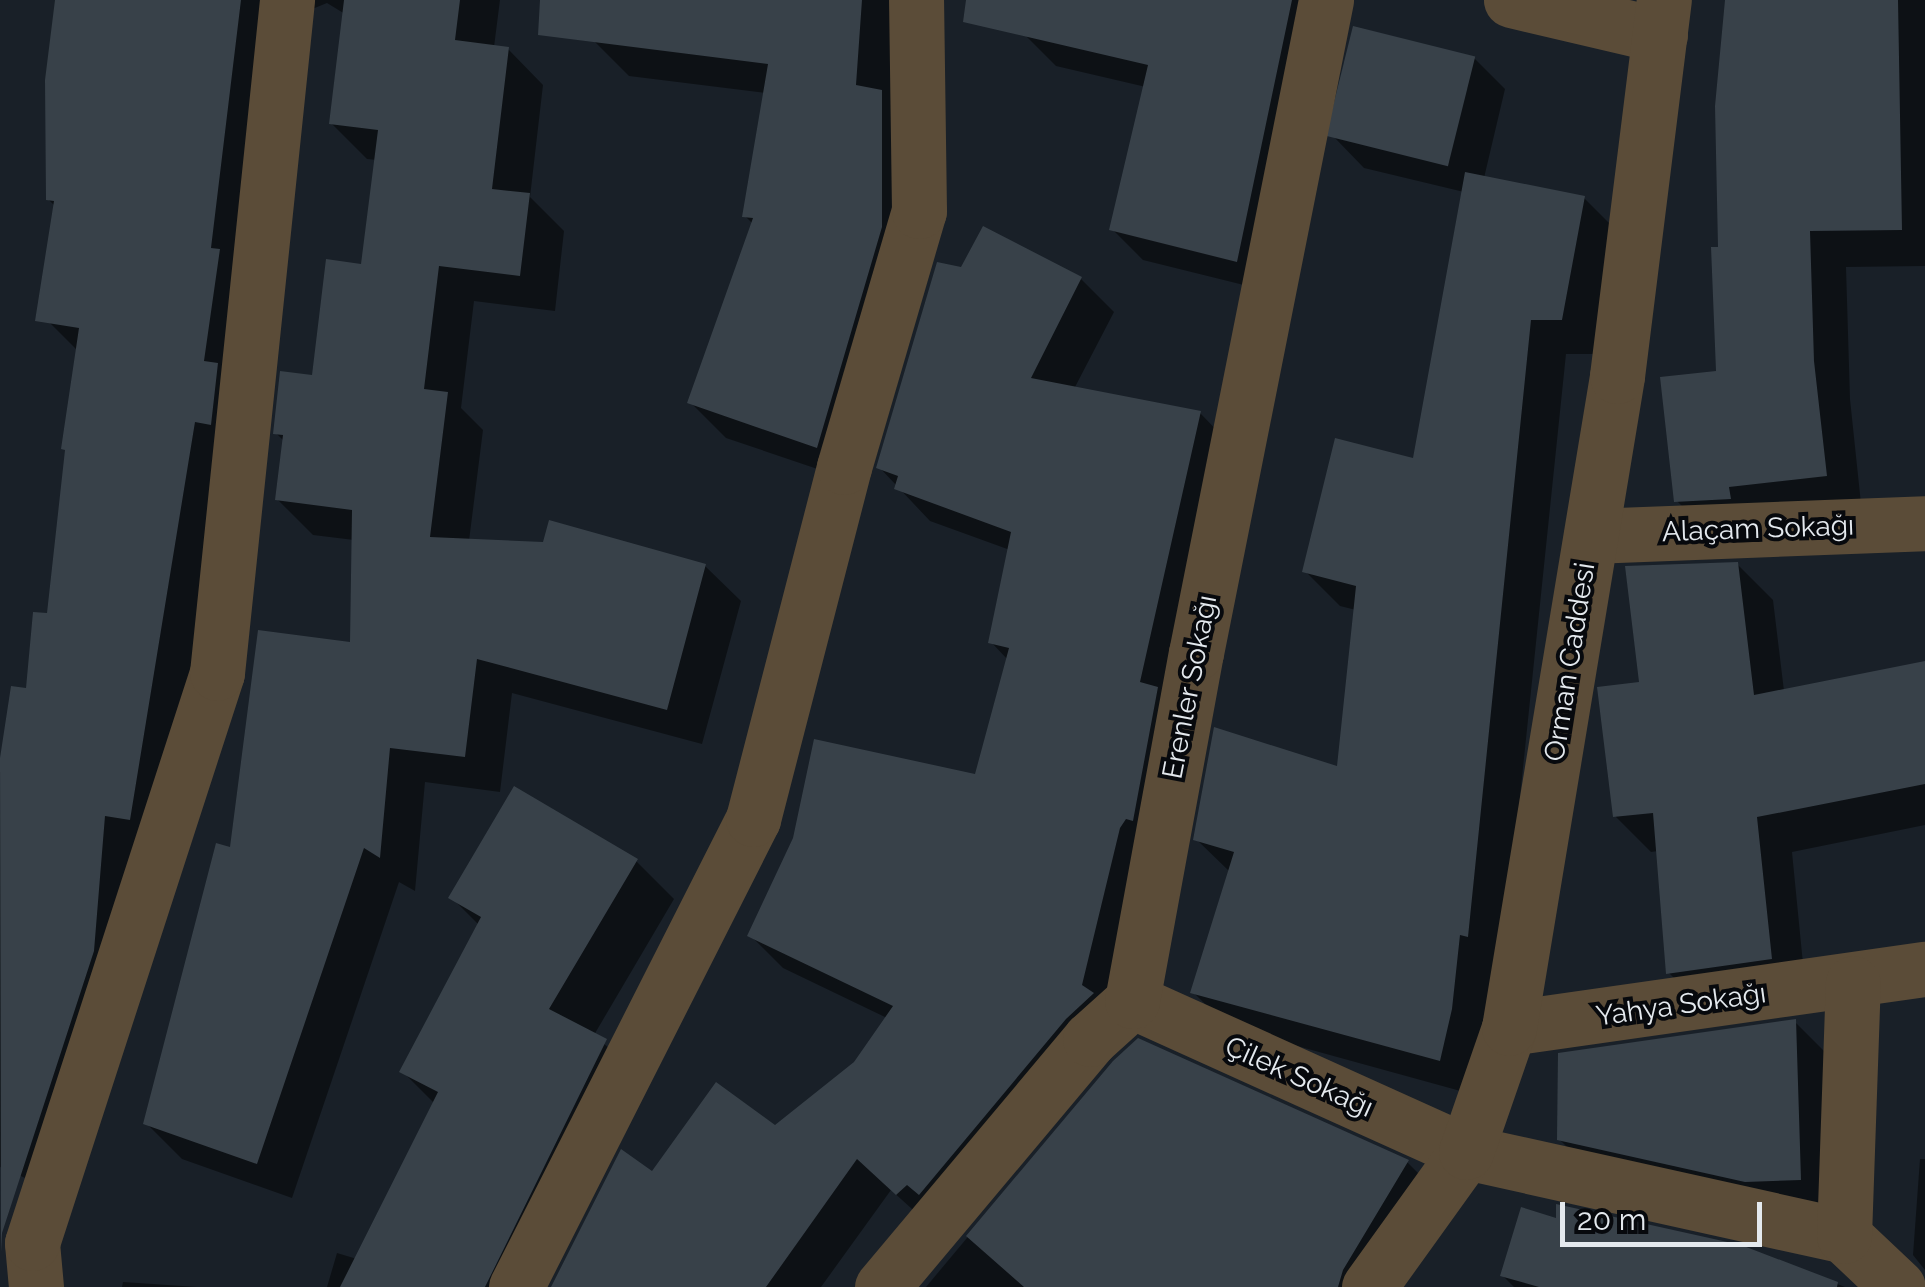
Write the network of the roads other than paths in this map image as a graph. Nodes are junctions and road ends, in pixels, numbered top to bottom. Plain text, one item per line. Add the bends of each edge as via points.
1 (287, 0) edge
2 (916, 0) edge
3 (1326, 0) edge
4 (1511, 0) edge
5 (1662, 18) edge
6 (1925, 523) edge
7 (1591, 536) junction
8 (1925, 969) edge
9 (1853, 983) junction
10 (1132, 1001) junction
11 (1508, 1028) junction
12 (1466, 1152) junction
13 (1844, 1236) junction
14 (23, 1247) edge
15 (516, 1287) edge
16 (882, 1287) edge
17 (1368, 1287) edge
18 (1898, 1287) edge

1 - 14 street via 216,673
2 - 15 street via 919,211 753,819
3 - 10 street, Erenler Sokağı
4 - 5 street
5 - 7 street, Orman Caddesi
6 - 7 street, Alaçam Sokağı
7 - 11 street, Orman Caddesi
8 - 9 street, Yahya Sokağı
9 - 11 street, Yahya Sokağı
9 - 13 street
10 - 12 street, Çilek Sokağı
10 - 16 street via 1090,1039
11 - 12 street, Orman Caddesi
12 - 13 street, Çilek Sokağı
12 - 17 street, Orman Caddesi
13 - 18 street

